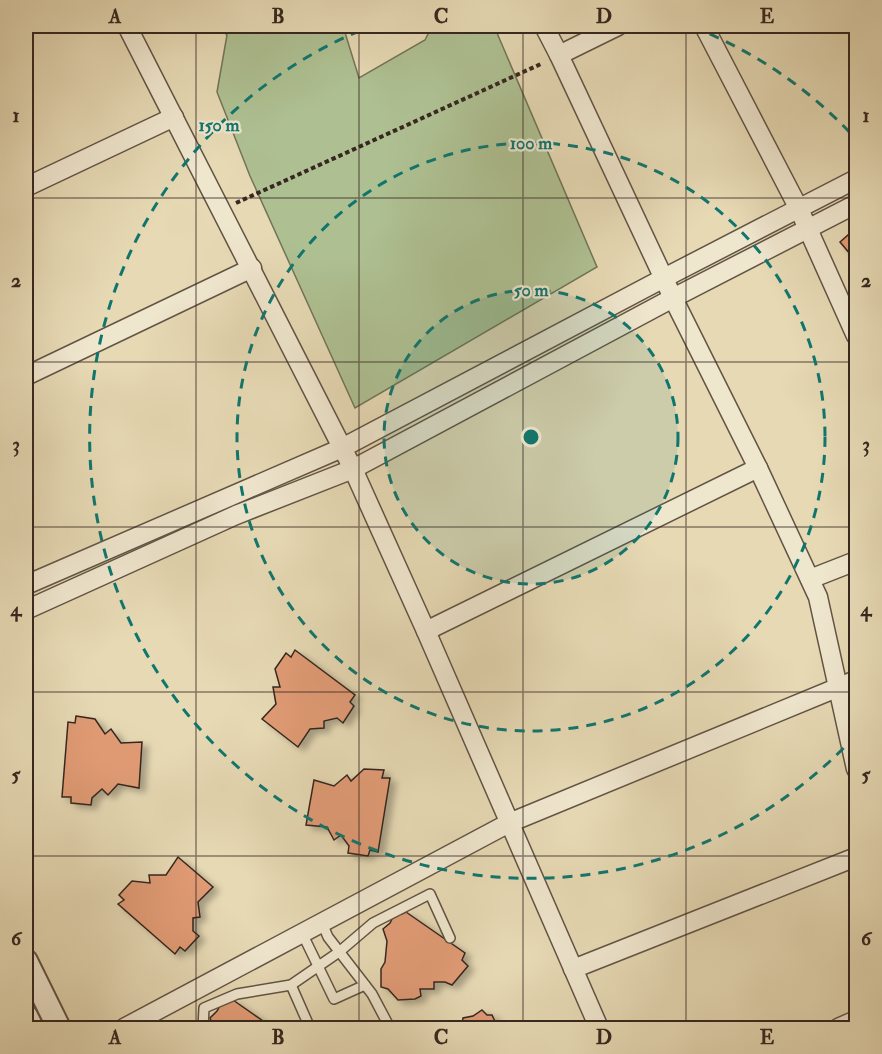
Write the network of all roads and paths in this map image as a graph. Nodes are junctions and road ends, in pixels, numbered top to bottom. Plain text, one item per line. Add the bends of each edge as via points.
1 (127, 26) edge
2 (544, 26) edge
3 (618, 26) edge
4 (704, 26) edge
5 (559, 55) junction
6 (174, 117) junction
7 (856, 180) edge
8 (26, 187) edge
9 (856, 204) edge
10 (221, 209) junction
11 (799, 209) junction
12 (808, 229) junction
13 (252, 268) junction
14 (664, 278) junction
15 (673, 298) junction
16 (856, 336) edge
17 (26, 376) edge
18 (342, 448) junction
19 (758, 468) junction
20 (353, 469) junction
21 (856, 561) edge
22 (810, 579) junction
23 (26, 585) edge
24 (26, 610) edge
25 (426, 631) junction
26 (856, 680) edge
27 (839, 688) junction
28 (856, 769) edge
29 (509, 823) junction
30 (856, 857) edge
31 (322, 923) junction
32 (302, 933) junction
33 (450, 938) dead end
34 (339, 952) junction
35 (26, 961) edge
36 (320, 966) junction
37 (573, 969) junction
38 (291, 985) junction
39 (365, 985) junction
40 (26, 1016) edge
41 (856, 1020) edge
42 (32, 1029) edge
43 (59, 1029) edge
44 (124, 1029) edge
45 (203, 1029) edge
46 (310, 1029) edge
47 (390, 1029) edge
48 (599, 1029) edge
49 (838, 1029) edge

1 - 6 street
2 - 5 street
3 - 5 street
4 - 11 street
5 - 10 path
5 - 14 street
6 - 8 street
6 - 10 street
7 - 11 street
9 - 12 street
10 - 13 street
11 - 12 street
11 - 14 street
12 - 15 street
12 - 16 street
13 - 17 street
13 - 18 street
14 - 15 street
14 - 18 street
15 - 19 street
15 - 20 street
18 - 20 street
18 - 23 street
19 - 22 street
19 - 25 street
20 - 24 street via 236,515
20 - 25 street
21 - 22 street
22 - 27 street via 818,597
25 - 29 street
26 - 27 street
27 - 28 street
27 - 29 street
29 - 31 street
29 - 37 street
30 - 37 street
31 - 32 street
31 - 34 lane
32 - 36 lane
32 - 44 street
33 - 34 lane via 430,894 373,923
34 - 36 lane
34 - 39 lane
35 - 43 street
36 - 38 lane
36 - 39 lane via 334,999
37 - 48 street
38 - 45 lane via 237,994 204,1008
38 - 46 lane
39 - 47 lane
40 - 42 street
41 - 49 street

